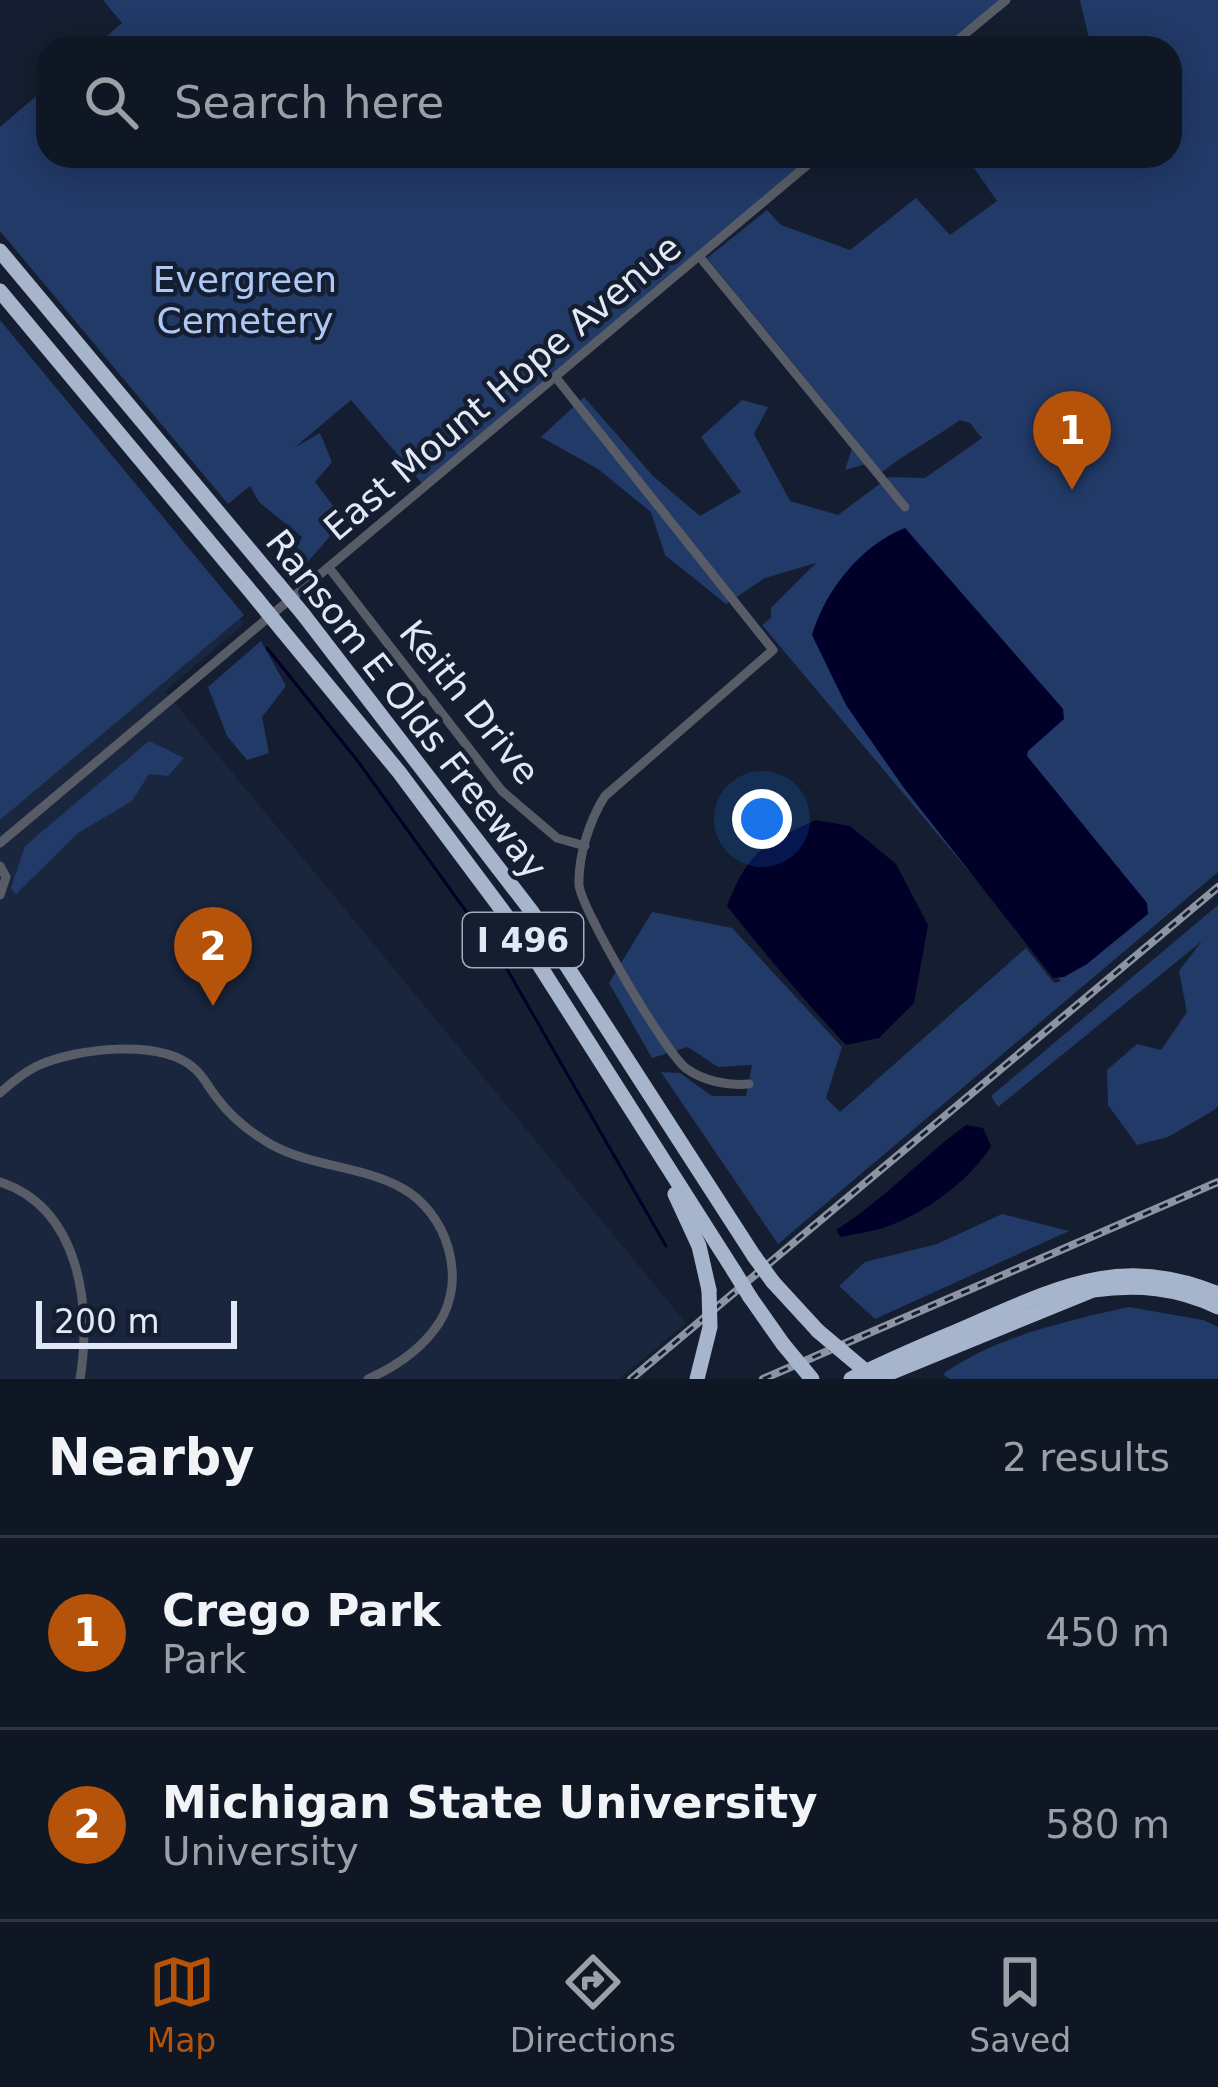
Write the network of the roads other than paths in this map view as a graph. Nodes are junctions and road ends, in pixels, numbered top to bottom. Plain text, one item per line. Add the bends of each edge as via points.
1 (1006, 0) edge
2 (962, 36) edge
3 (804, 168) edge
4 (0, 251) edge
5 (698, 256) junction
6 (0, 292) edge
7 (557, 379) junction
8 (905, 507) dead end
9 (330, 569) junction
10 (0, 844) edge
11 (585, 846) junction
12 (0, 866) edge
13 (0, 895) edge
14 (749, 1084) dead end
15 (0, 1093) edge
16 (640, 1121) junction
17 (0, 1182) edge
18 (1213, 1292) edge
19 (1218, 1307) edge
20 (80, 1379) edge
21 (368, 1379) edge
22 (697, 1379) edge
23 (812, 1379) edge
24 (850, 1379) edge
25 (875, 1379) edge

1 - 2 street
3 - 5 street, East Mount Hope Avenue
4 - 25 highway, Ransom E Olds Freeway / I 496, bridge via 303,614 532,913 773,1282
5 - 7 street, East Mount Hope Avenue
5 - 8 street
6 - 16 highway, Ransom E Olds Freeway / I 496, bridge via 370,736 489,891
7 - 9 street, East Mount Hope Avenue
7 - 11 street via 773,650 605,796
9 - 10 street, East Mount Hope Avenue
9 - 11 street, Keith Drive via 502,791 557,838
11 - 14 street via 579,886 590,918 674,1057 704,1078
12 - 13 street
15 - 21 street via 39,1065 158,1049 193,1067 230,1113 272,1144 380,1179 422,1203 449,1248 449,1299 428,1336
16 - 22 highway, bridge via 695,1236 709,1290
16 - 23 highway, Ransom E Olds Freeway / I 496, bridge via 750,1297
17 - 20 street via 40,1204 76,1264 84,1318
18 - 24 highway via 1153,1275 1087,1280
19 - 25 highway via 1162,1288 1093,1290

